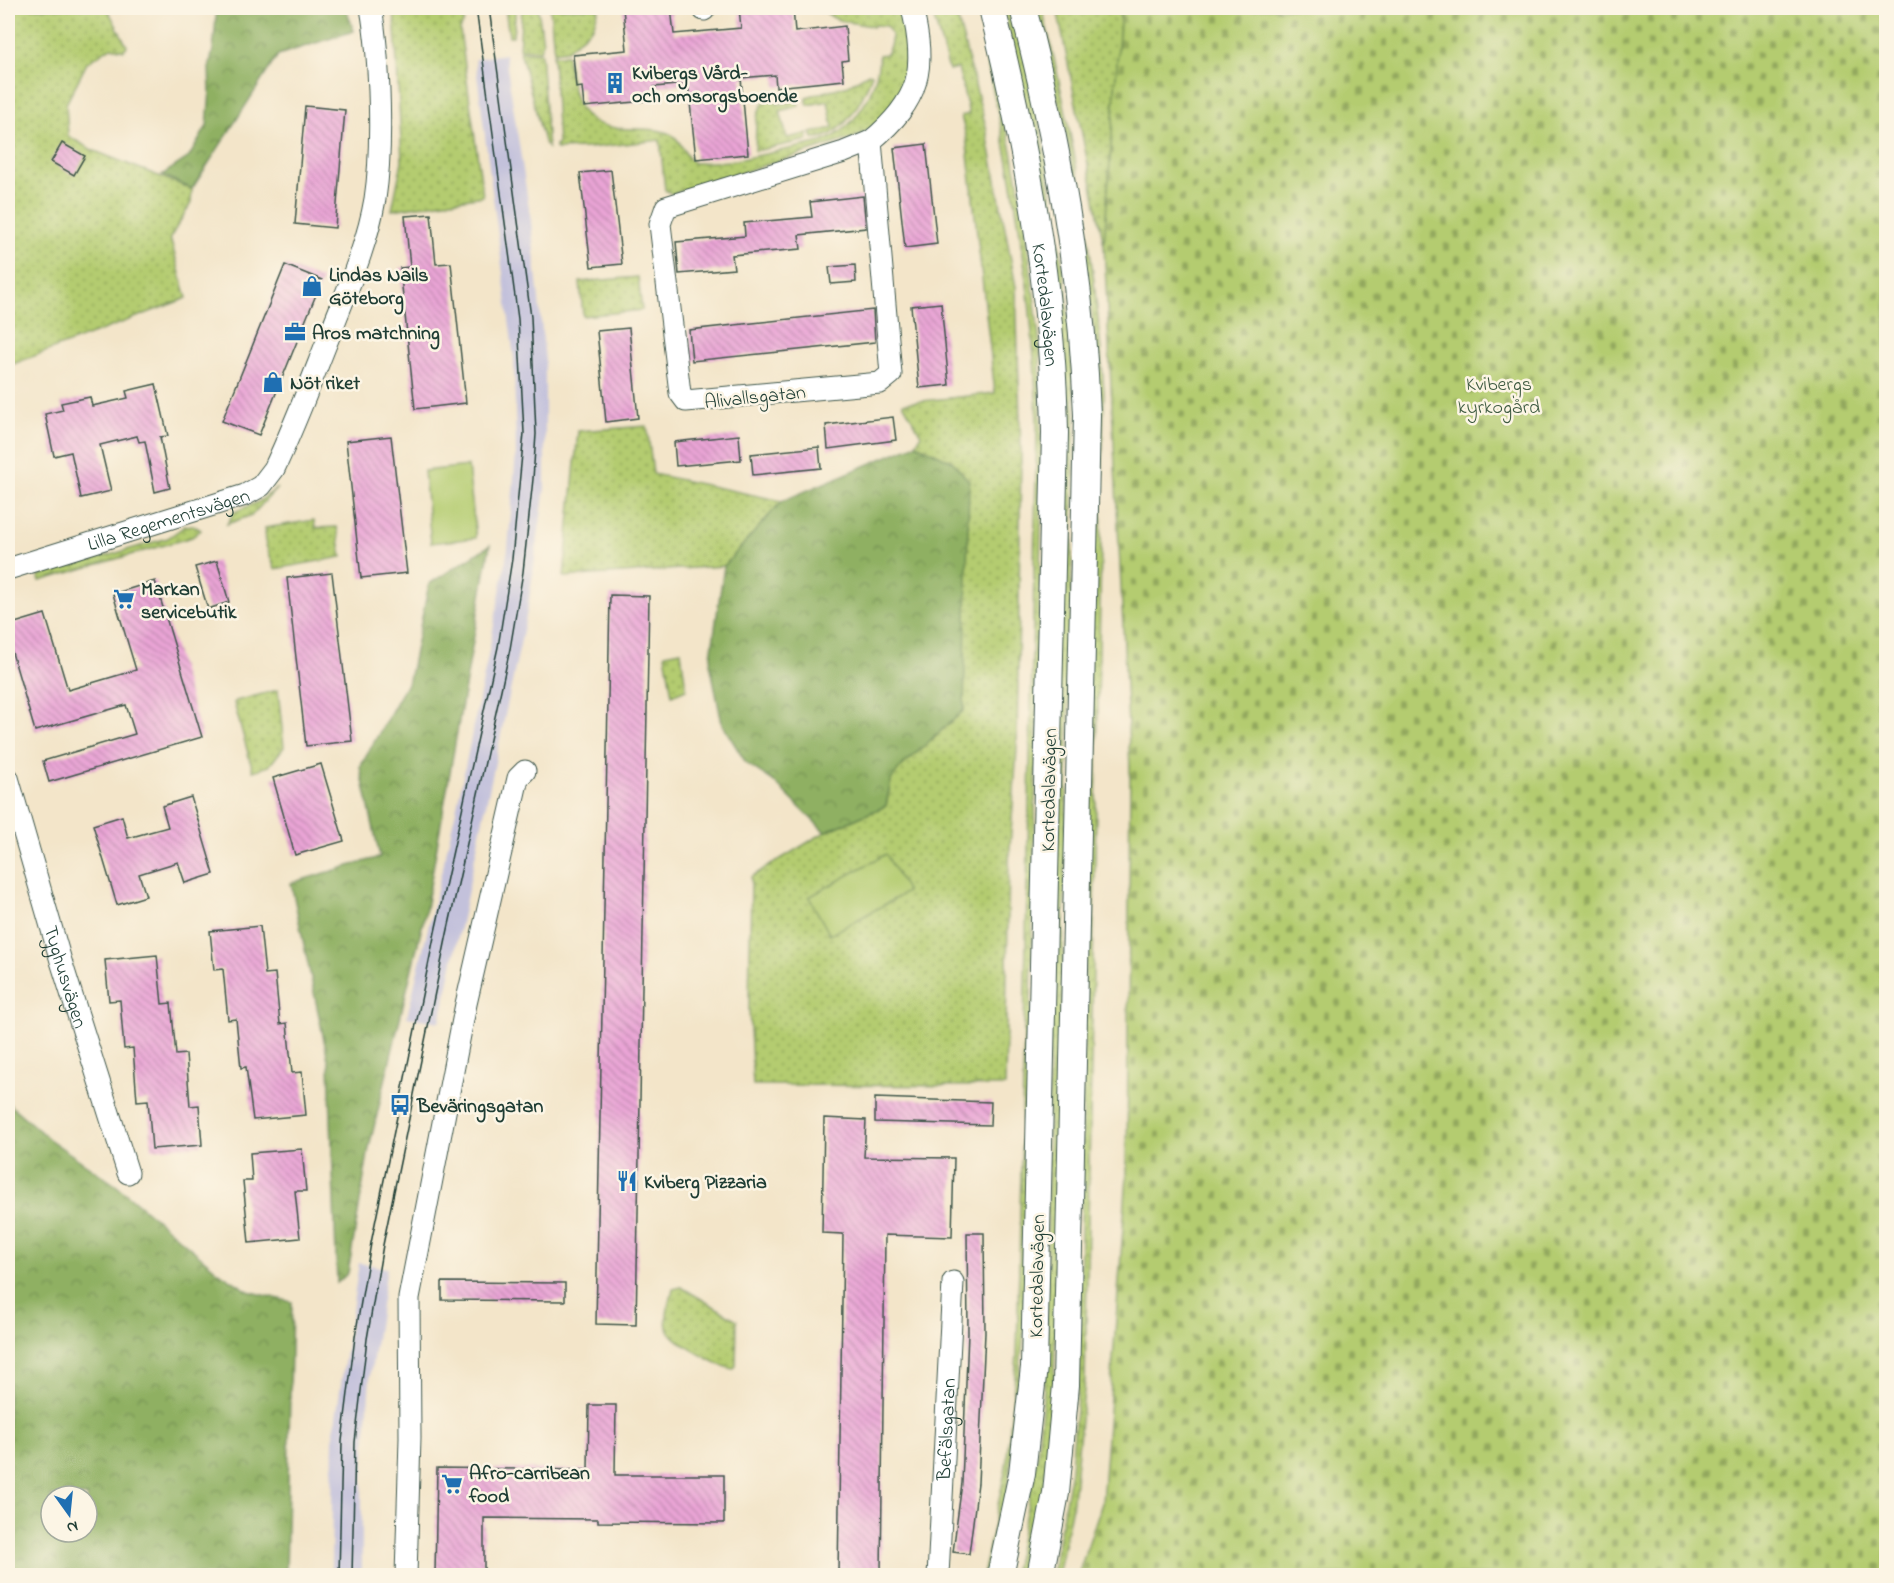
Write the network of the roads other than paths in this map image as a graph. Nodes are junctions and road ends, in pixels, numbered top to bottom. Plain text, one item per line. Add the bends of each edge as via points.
1 (370, 8) edge
2 (912, 8) edge
3 (992, 8) edge
4 (1023, 8) edge
5 (871, 141) junction
6 (8, 570) edge
7 (525, 771) dead end
8 (8, 778) edge
9 (14, 825) edge
10 (128, 1173) dead end
11 (953, 1282) dead end
12 (406, 1575) edge
13 (938, 1575) edge
14 (1000, 1575) edge
15 (1040, 1575) edge

1 - 6 street, Lilla Regementsvägen via 375,33 378,135 374,202 352,278 274,469 261,486 245,495
2 - 5 street, Alivallsgatan via 920,51 914,86 901,113
3 - 14 main road, Kortedalavägen via 1029,172 1041,245 1053,358 1055,433 1034,1366 1022,1473
4 - 15 main road, Kortedalavägen via 1053,131 1071,228 1087,415 1066,1374 1061,1454
5 - 5 street, Alivallsgatan via 666,207 660,224 680,393 686,401 880,383 891,374
7 - 12 street via 518,778 466,1004 409,1298
8 - 9 street, Tyghusvägen
9 - 10 street, Tyghusvägen
11 - 13 street, Befälsgatan

